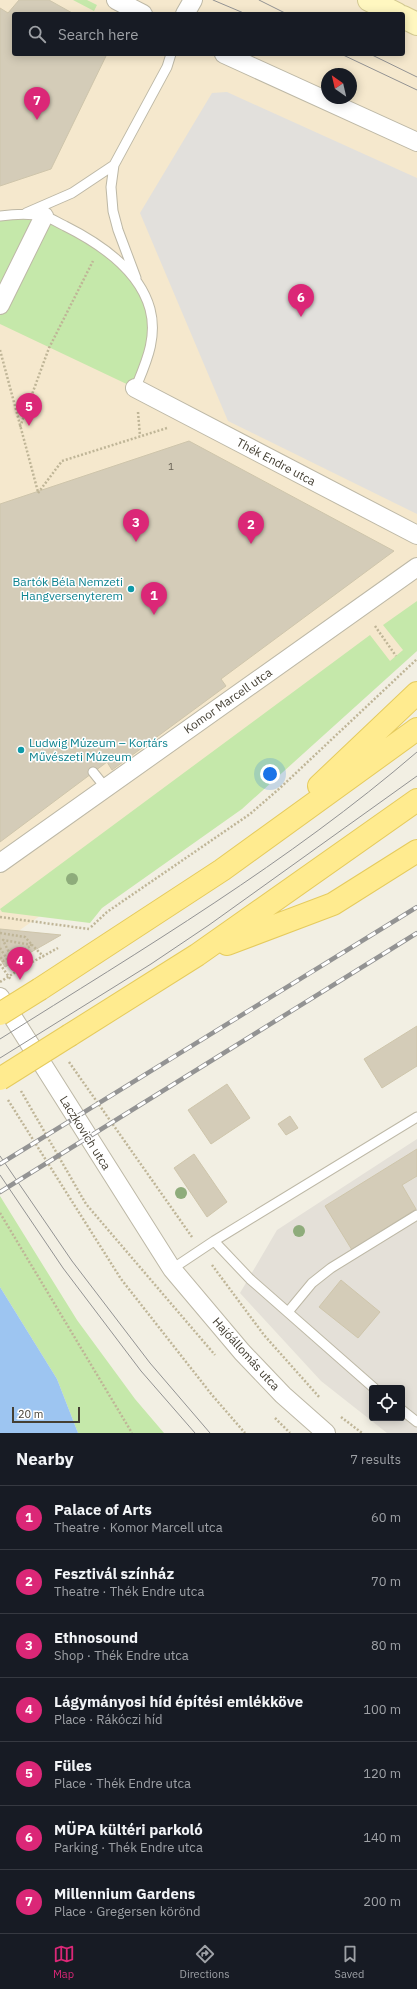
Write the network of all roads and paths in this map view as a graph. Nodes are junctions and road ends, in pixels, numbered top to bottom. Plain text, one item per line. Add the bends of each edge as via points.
1 (116, 0) edge
2 (193, 0) edge
3 (369, 0) edge
4 (138, 12) edge
5 (186, 12) edge
6 (393, 12) edge
7 (405, 18) edge
8 (417, 24) edge
9 (170, 56) edge
10 (228, 56) edge
11 (417, 142) edge
12 (114, 165) junction
13 (25, 214) junction
14 (0, 216) edge
15 (44, 216) junction
16 (101, 246) junction
17 (139, 285) junction
18 (0, 305) edge
19 (0, 350) edge
20 (137, 385) joint
21 (196, 420) junction
22 (20, 427) junction
23 (417, 535) edge
24 (417, 567) edge
25 (375, 626) dead end
26 (396, 656) dead end
27 (417, 659) edge
28 (417, 693) edge
29 (417, 729) edge
30 (93, 772) dead end
31 (105, 787) junction
32 (417, 800) edge
33 (417, 851) edge
34 (0, 863) edge
35 (222, 870) junction
36 (0, 917) edge
37 (89, 929) junction
38 (84, 932) dead end
39 (0, 934) edge
40 (32, 945) junction
41 (62, 946) dead end
42 (0, 948) edge
43 (197, 955) junction
44 (0, 956) edge
45 (44, 957) junction
46 (11, 958) junction
47 (0, 964) edge
48 (18, 971) junction
49 (0, 982) edge
50 (14, 983) dead end
51 (0, 997) edge
52 (0, 1014) edge
53 (68, 1061) dead end
54 (2, 1087) edge
55 (417, 1117) edge
56 (0, 1213) edge
57 (417, 1215) edge
58 (214, 1241) junction
59 (201, 1249) junction
60 (172, 1269) junction
61 (288, 1312) junction
62 (371, 1385) edge
63 (321, 1400) dead end
64 (405, 1412) edge
65 (338, 1415) dead end
66 (417, 1422) edge
67 (132, 1433) edge
68 (245, 1433) edge
69 (326, 1433) edge
70 (362, 1433) edge

1 - 4 street
2 - 5 street
3 - 6 main road
7 - 8 main road
9 - 12 lane via 167,67
10 - 11 street
12 - 13 lane via 72,193
12 - 17 lane via 111,187 113,211
13 - 14 lane
13 - 15 lane
15 - 16 lane
15 - 18 street
16 - 17 lane via 124,266
16 - 22 path via 49,348
17 - 20 lane via 150,308 152,329 150,352
19 - 22 path
20 - 21 street, Thék Endre utca
21 - 22 path via 62,461 38,493
21 - 23 street, Thék Endre utca
24 - 31 street, Komor Marcell utca
25 - 26 path
27 - 37 path via 250,814 107,912
28 - 35 main road via 304,801
29 - 35 main road
30 - 31 lane
31 - 34 street, Komor Marcell utca
32 - 43 main road
33 - 43 main road via 333,904
35 - 52 main road, bridge
36 - 37 path
37 - 38 path
39 - 40 path via 25,937
40 - 45 path
40 - 46 path
40 - 46 path via 3,940
41 - 45 path
42 - 44 path via 7,959 3,961
43 - 54 main road, bridge via 70,1035
45 - 48 path, bridge
46 - 48 path
47 - 50 path
48 - 49 path, bridge
51 - 60 street, Laczkovich utca
53 - 59 path
54 - 68 path via 121,1279
55 - 58 lane
56 - 67 path
57 - 61 lane via 331,1268 312,1283
58 - 59 lane
58 - 61 lane via 250,1279
59 - 60 lane
59 - 63 path via 264,1334
60 - 69 street, Hajóállomás utca via 247,1358 283,1395
61 - 62 lane
64 - 66 lane
65 - 70 path

